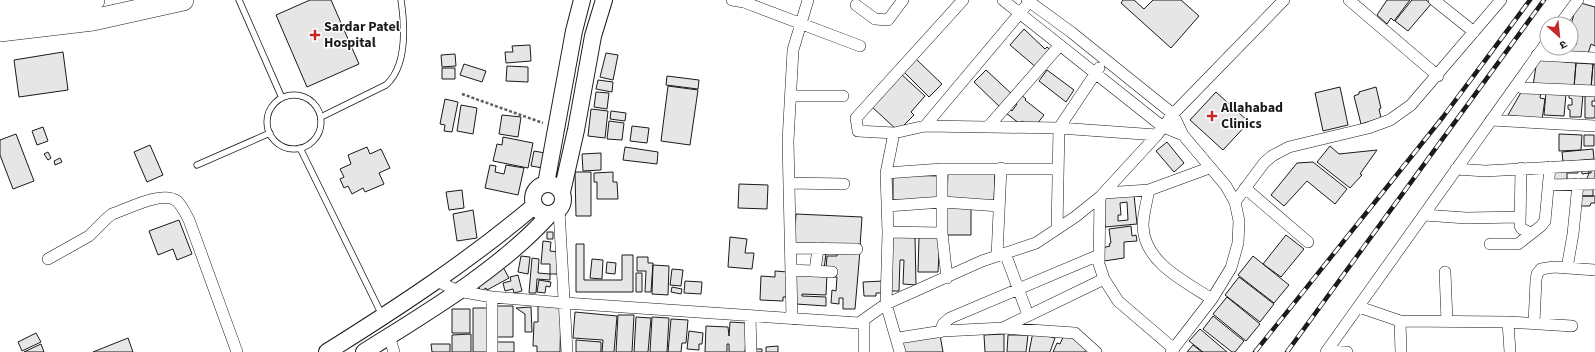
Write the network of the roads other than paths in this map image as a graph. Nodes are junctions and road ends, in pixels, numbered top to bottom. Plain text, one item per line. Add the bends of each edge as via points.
1 (94, 0) edge
2 (183, 0) edge
3 (239, 0) edge
4 (401, 0) edge
5 (582, 0) edge
6 (604, 0) edge
7 (732, 0) edge
8 (808, 0) edge
9 (903, 0) edge
10 (963, 0) edge
11 (1003, 0) edge
12 (1029, 0) edge
13 (1284, 0) edge
14 (1349, 0) edge
15 (1434, 0) edge
16 (1501, 0) edge
17 (1578, 0) edge
18 (856, 5) dead end
19 (0, 10) edge
20 (1020, 13) junction
21 (1566, 16) edge
22 (801, 24) junction
23 (0, 31) edge
24 (1474, 32) junction
25 (1060, 45) junction
26 (860, 46) dead end
27 (1539, 52) edge
28 (1537, 55) junction
29 (1595, 58) edge
30 (1105, 60) junction
31 (1095, 73) junction
32 (1438, 76) junction
33 (1522, 88) dead end
34 (563, 91) junction
35 (1595, 91) edge
36 (583, 94) junction
37 (791, 96) junction
38 (843, 96) dead end
39 (282, 98) junction
40 (1174, 114) junction
41 (321, 117) junction
42 (1491, 120) junction
43 (925, 126) junction
44 (1595, 126) edge
45 (988, 127) junction
46 (1059, 128) junction
47 (1160, 131) junction
48 (270, 133) junction
49 (894, 133) junction
50 (1183, 135) junction
51 (300, 148) junction
52 (197, 165) dead end
53 (1595, 165) edge
54 (1550, 167) junction
55 (1001, 168) junction
56 (1209, 168) junction
57 (1521, 168) junction
58 (942, 169) junction
59 (1058, 169) junction
60 (1456, 169) junction
61 (886, 173) junction
62 (789, 183) junction
63 (546, 184) junction
64 (844, 184) dead end
65 (1578, 184) junction
66 (1595, 184) edge
67 (1548, 185) junction
68 (1245, 188) junction
69 (1149, 190) junction
70 (562, 192) junction
71 (1102, 195) junction
72 (943, 202) junction
73 (1236, 202) junction
74 (534, 206) junction
75 (887, 206) junction
76 (999, 206) junction
77 (555, 212) junction
78 (1424, 215) junction
79 (1520, 217) junction
80 (1057, 229) junction
81 (888, 232) junction
82 (1531, 232) junction
83 (942, 233) junction
84 (1308, 242) dead end
85 (1490, 244) dead end
86 (791, 248) junction
87 (818, 248) junction
88 (857, 249) dead end
89 (1001, 255) junction
90 (1099, 255) junction
91 (48, 259) dead end
92 (1567, 268) junction
93 (791, 270) junction
94 (1595, 270) edge
95 (815, 271) junction
96 (832, 272) dead end
97 (1445, 272) dead end
98 (947, 278) junction
99 (1104, 279) junction
100 (437, 281) junction
101 (1018, 290) junction
102 (458, 291) junction
103 (492, 297) junction
104 (1212, 299) junction
105 (565, 303) junction
106 (886, 304) junction
107 (1359, 307) junction
108 (1028, 315) junction
109 (750, 316) junction
110 (383, 317) junction
111 (792, 318) junction
112 (864, 320) junction
113 (1400, 321) junction
114 (1447, 321) junction
115 (1508, 322) junction
116 (1534, 323) junction
117 (1572, 326) dead end
118 (1003, 328) junction
119 (940, 332) junction
120 (389, 336) junction
121 (898, 338) junction
122 (1173, 350) edge
123 (1327, 351) edge
124 (237, 352) edge
125 (327, 352) edge
126 (364, 352) edge
127 (394, 352) edge
128 (492, 352) edge
129 (567, 352) edge
130 (751, 352) edge
131 (864, 352) edge
132 (900, 352) edge
133 (1096, 352) edge
134 (1347, 352) edge
135 (1401, 352) edge
136 (1510, 352) edge

1 - 19 highway
2 - 23 highway via 93,20
3 - 39 lane
4 - 41 lane via 405,30 398,67 393,79 386,85
5 - 34 main road
6 - 36 main road via 593,36
7 - 22 street via 744,2
8 - 22 street
9 - 18 street via 888,20 875,18
10 - 49 street via 856,118 858,131
11 - 20 street
12 - 20 street
12 - 30 street
13 - 40 street
14 - 32 street
15 - 24 street
16 - 24 street
17 - 21 street
20 - 25 street
20 - 43 street
22 - 26 street
22 - 37 street via 793,50
24 - 32 street
25 - 31 street
25 - 45 street
27 - 28 street
28 - 29 street
28 - 42 street
30 - 31 street
30 - 40 street
31 - 46 street
31 - 47 street
32 - 68 street via 1412,105 1390,120 1368,128 1289,147 1272,156
33 - 35 street
34 - 36 main road
34 - 63 main road
36 - 70 main road
37 - 38 street
37 - 62 street
39 - 41 lane via 290,95 306,98 318,109
39 - 48 lane via 275,103 267,118
40 - 47 street
40 - 50 street
41 - 51 lane via 319,133 308,145
42 - 44 street
42 - 60 street
43 - 45 street
43 - 49 street
45 - 46 street
46 - 47 street
46 - 59 street
47 - 50 street
47 - 71 street
48 - 51 lane via 283,147
48 - 52 lane
49 - 61 street
50 - 56 street
51 - 110 lane
53 - 54 street
54 - 57 street
54 - 67 street
55 - 58 street
55 - 59 street
55 - 76 street
56 - 69 street
56 - 73 street via 1226,186
57 - 60 street via 1485,171
57 - 79 street
58 - 61 street
58 - 72 street
59 - 80 street
60 - 78 street
61 - 75 street
62 - 64 street
62 - 86 street
63 - 70 main road via 556,185
63 - 74 main road via 534,192
65 - 66 street
65 - 67 street
65 - 92 street
67 - 82 street via 1545,221
68 - 73 street
68 - 84 street
69 - 71 street
69 - 104 street via 1143,227 1153,253 1160,263
70 - 77 main road via 563,202
71 - 80 street
71 - 90 street
72 - 75 street
72 - 76 street
72 - 83 street
73 - 104 street via 1239,221 1238,243 1231,268
74 - 77 main road via 541,213
74 - 100 main road
75 - 81 street
76 - 89 street
77 - 102 main road via 514,248
77 - 105 street
78 - 79 street via 1444,218
78 - 107 street
79 - 82 street via 1522,229
80 - 89 street via 1036,243
81 - 83 street
81 - 106 street
82 - 85 street via 1518,244
83 - 98 street
86 - 87 street
86 - 93 street
87 - 88 street
87 - 95 street
89 - 98 street
89 - 101 street
90 - 99 street
90 - 101 street
91 - 124 street via 89,236 112,214 160,197 169,198 177,202 189,220
92 - 94 street
92 - 116 street via 1545,267 1537,274
93 - 95 street
93 - 111 street
95 - 96 street
97 - 114 street
98 - 106 street
99 - 108 street
99 - 122 street via 1118,301
100 - 102 street
100 - 110 main road
101 - 108 street
101 - 119 street via 950,318 943,324
102 - 103 street
102 - 120 main road
103 - 105 street
103 - 128 street
104 - 122 street
105 - 109 street
105 - 129 street
106 - 112 street
106 - 121 street
107 - 113 street
107 - 123 street
108 - 118 street
109 - 111 street
109 - 130 street
110 - 125 main road
111 - 112 street via 859,323
112 - 131 street
113 - 114 street
113 - 135 street
114 - 115 street
115 - 116 street
115 - 136 street
116 - 117 street
118 - 119 street
118 - 133 street via 1075,333
119 - 121 street
120 - 126 main road
120 - 127 street
121 - 132 street
123 - 134 street

